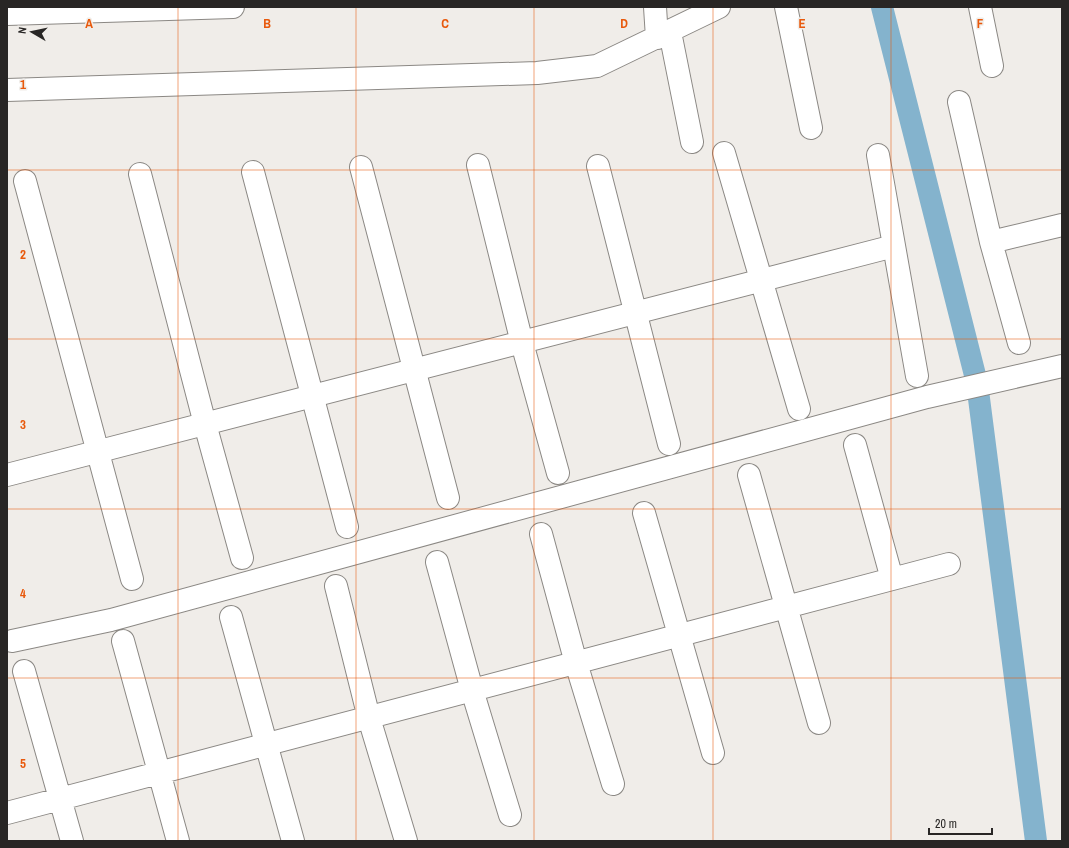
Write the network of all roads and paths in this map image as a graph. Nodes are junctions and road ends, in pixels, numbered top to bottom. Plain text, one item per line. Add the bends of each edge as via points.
1 (233, 7) edge
2 (655, 7) edge
3 (719, 7) edge
4 (786, 7) edge
5 (980, 7) edge
6 (7, 14) edge
7 (663, 35) junction
8 (992, 66) dead end
9 (7, 90) edge
10 (959, 102) dead end
11 (811, 128) dead end
12 (692, 142) dead end
13 (724, 153) dead end
14 (878, 155) dead end
15 (478, 165) dead end
16 (598, 166) dead end
17 (361, 167) dead end
18 (253, 172) dead end
19 (140, 174) dead end
20 (25, 181) dead end
21 (1062, 225) edge
22 (991, 242) junction
23 (894, 246) junction
24 (761, 282) junction
25 (635, 314) junction
26 (522, 343) junction
27 (1019, 343) dead end
28 (1062, 366) edge
29 (414, 371) junction
30 (917, 376) dead end
31 (312, 397) junction
32 (799, 409) dead end
33 (205, 424) junction
34 (669, 444) dead end
35 (855, 445) dead end
36 (97, 452) junction
37 (558, 473) dead end
38 (750, 474) dead end
39 (7, 475) edge
40 (448, 498) dead end
41 (644, 514) dead end
42 (347, 528) dead end
43 (541, 534) dead end
44 (242, 558) dead end
45 (437, 562) dead end
46 (948, 564) dead end
47 (132, 579) dead end
48 (892, 579) junction
49 (336, 586) dead end
50 (785, 607) junction
51 (231, 617) dead end
52 (9, 635) edge
53 (680, 635) junction
54 (122, 641) dead end
55 (576, 663) junction
56 (24, 671) dead end
57 (472, 690) junction
58 (369, 718) junction
59 (819, 723) dead end
60 (266, 745) junction
61 (714, 753) dead end
62 (158, 773) junction
63 (613, 784) dead end
64 (60, 799) junction
65 (7, 812) edge
66 (510, 815) dead end
67 (72, 841) edge
68 (178, 841) edge
69 (293, 841) edge
70 (406, 841) edge

1 - 6 street
2 - 7 street
3 - 7 street
4 - 11 street
5 - 8 street
7 - 9 street via 597,66 537,73
7 - 12 street
10 - 22 street
13 - 24 street
14 - 23 street
15 - 26 street
16 - 25 street
17 - 29 street
18 - 31 street
19 - 33 street
20 - 36 street
21 - 22 street
22 - 27 street
23 - 24 street
23 - 30 street
24 - 25 street
24 - 32 street
25 - 26 street
25 - 34 street
26 - 29 street
26 - 37 street
28 - 52 street via 933,396 119,618
29 - 31 street
29 - 40 street
31 - 33 street
31 - 42 street
33 - 36 street
33 - 44 street
35 - 48 street
36 - 39 street
36 - 47 street
38 - 50 street
41 - 53 street
43 - 55 street
45 - 57 street
46 - 48 street
48 - 50 street
49 - 58 street
50 - 53 street
50 - 59 street
51 - 60 street
53 - 55 street
53 - 61 street
54 - 62 street
55 - 57 street
55 - 63 street
56 - 64 street
57 - 58 street
57 - 66 street
58 - 60 street
58 - 70 street
60 - 62 street
60 - 69 street
62 - 64 street
62 - 68 street
64 - 65 street
64 - 67 street

